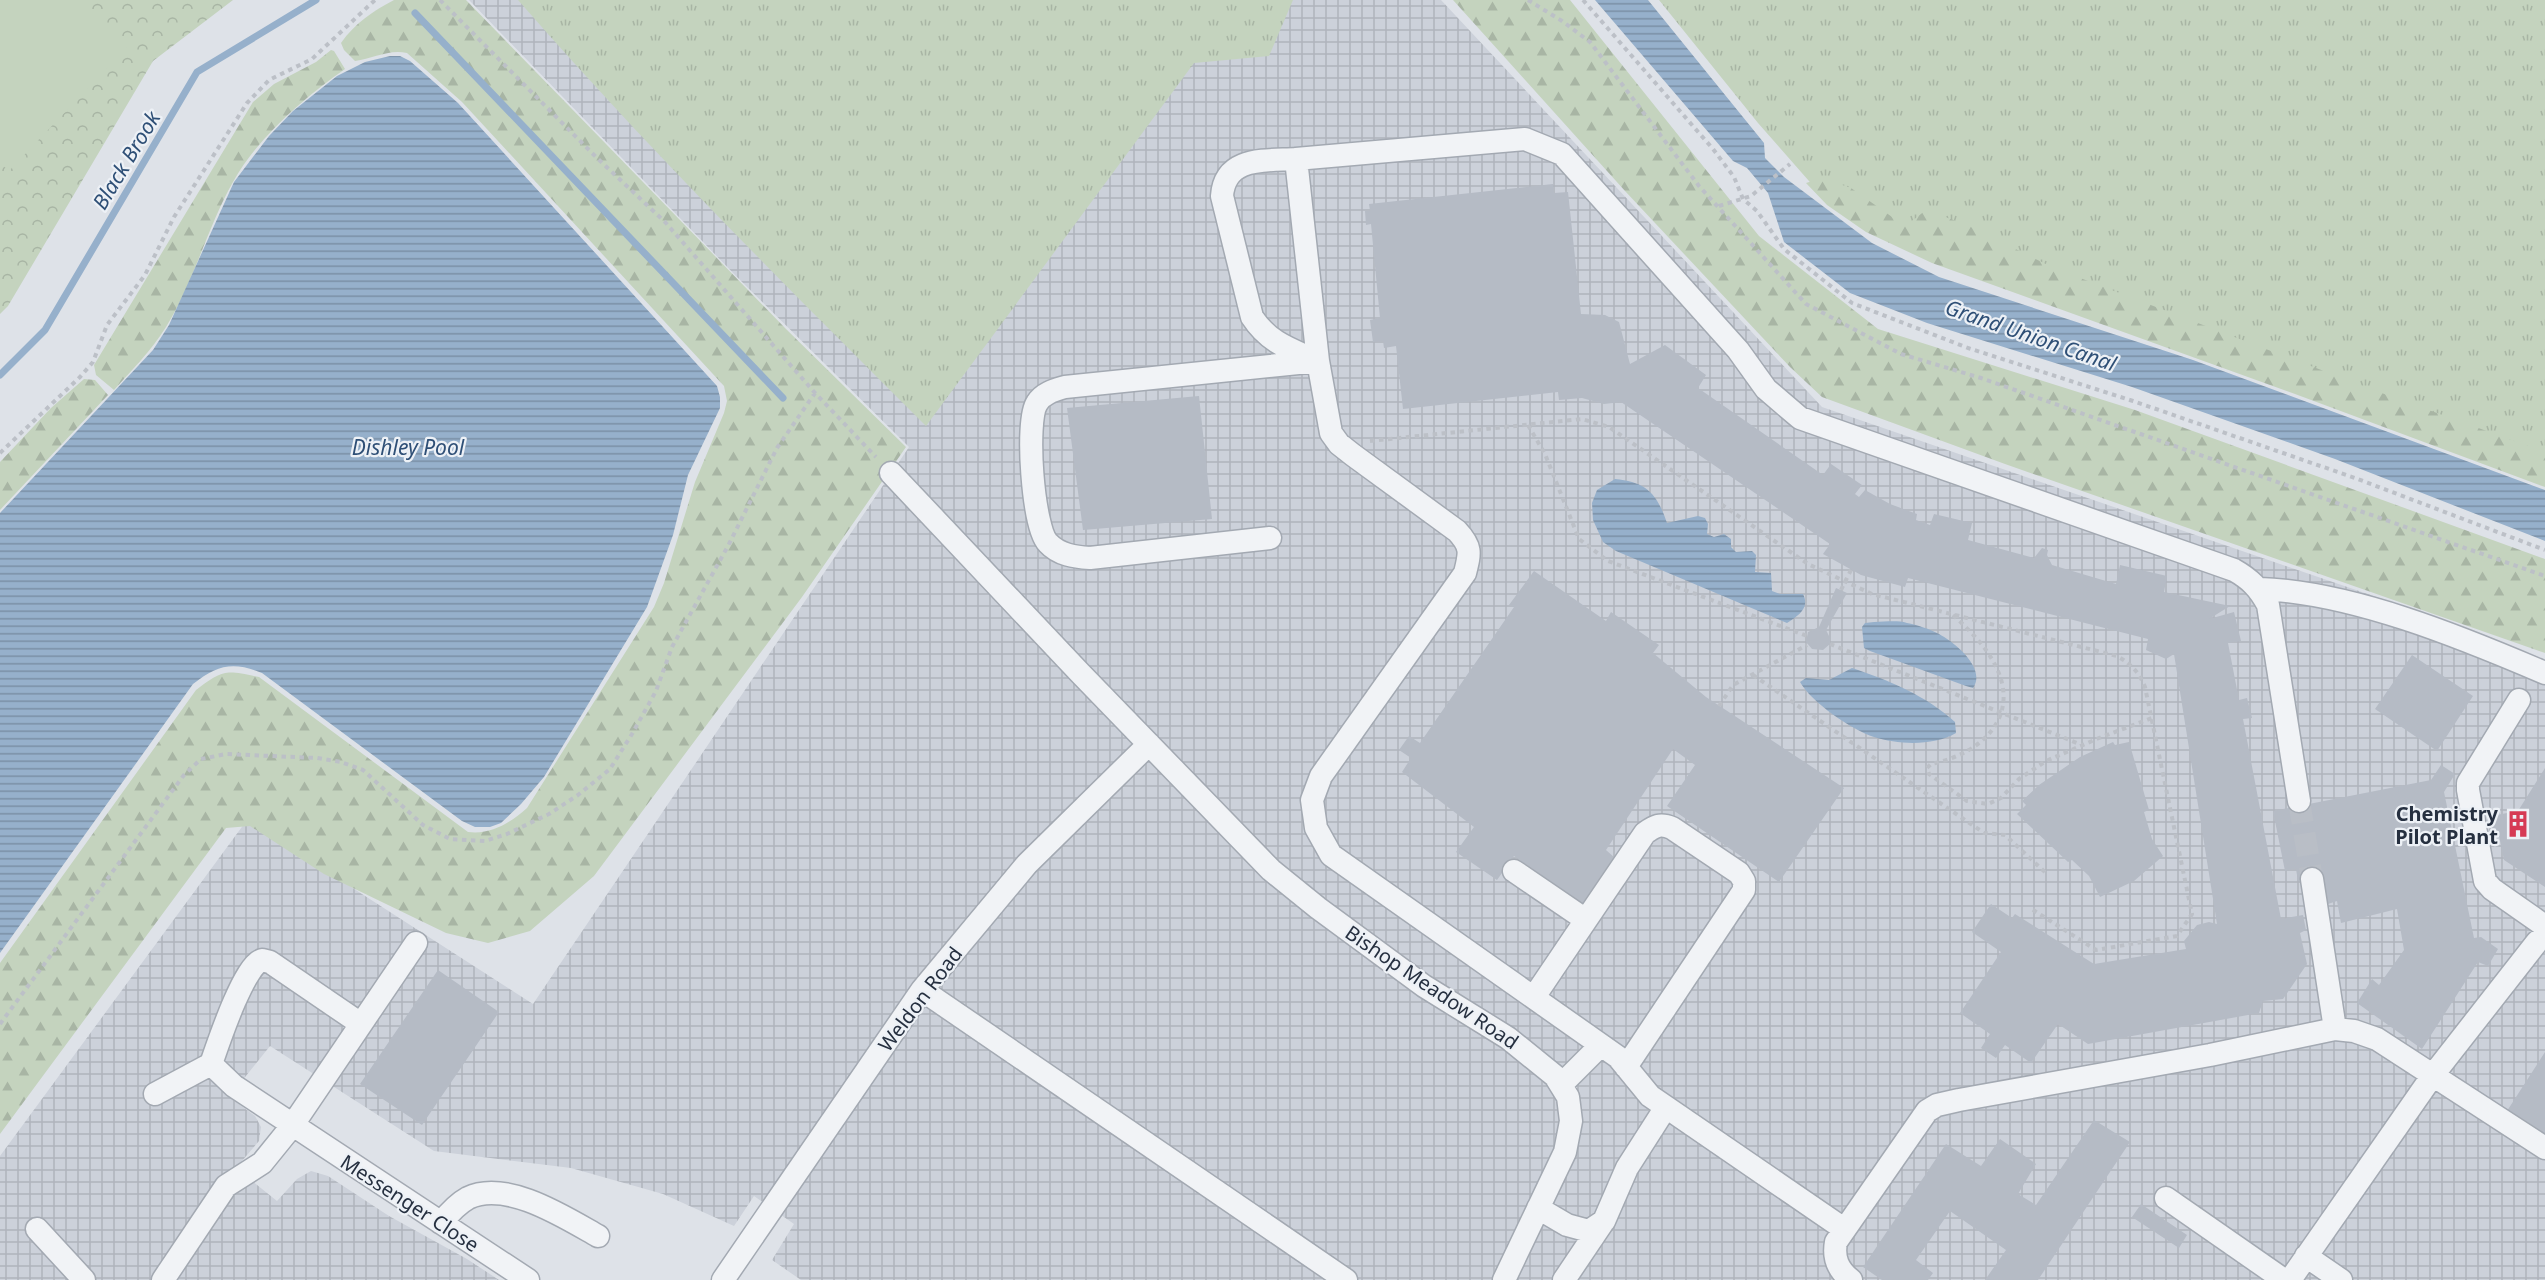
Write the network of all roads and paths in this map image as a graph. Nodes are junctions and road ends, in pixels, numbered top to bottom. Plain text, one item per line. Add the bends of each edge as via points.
1 (375, 0) edge
2 (440, 0) edge
3 (1528, 0) edge
4 (1583, 0) edge
5 (1296, 159) junction
6 (1790, 164) dead end
7 (1743, 198) junction
8 (1719, 206) junction
9 (1318, 361) junction
10 (815, 393) junction
11 (1528, 425) junction
12 (1339, 444) junction
13 (0, 453) edge
14 (891, 473) joint
15 (1270, 538) dead end
16 (2545, 550) edge
17 (1851, 570) dead end
18 (2545, 576) edge
19 (1845, 583) junction
20 (1841, 590) dead end
21 (2260, 590) junction
22 (1952, 614) junction
23 (1807, 636) dead end
24 (1830, 644) dead end
25 (1808, 645) dead end
26 (2545, 673) edge
27 (1753, 675) junction
28 (2519, 700) dead end
29 (1719, 706) dead end
30 (2002, 713) junction
31 (2152, 718) junction
32 (1149, 744) junction
33 (2082, 745) junction
34 (2299, 801) tunnel mouth
35 (1514, 871) dead end
36 (2048, 875) dead end
37 (2312, 879) tunnel mouth
38 (2030, 908) dead end
39 (1586, 920) junction
40 (2545, 929) edge
41 (2545, 935) edge
42 (416, 943) dead end
43 (922, 990) junction
44 (1534, 998) junction
45 (361, 1023) junction
46 (0, 1024) edge
47 (2335, 1029) junction
48 (1601, 1045) junction
49 (211, 1064) junction
50 (1626, 1067) junction
51 (2433, 1075) junction
52 (1561, 1085) junction
53 (155, 1094) dead end
54 (1666, 1107) junction
55 (292, 1126) junction
56 (2545, 1148) edge
57 (2166, 1198) dead end
58 (1538, 1208) junction
59 (1604, 1221) junction
60 (441, 1223) junction
61 (37, 1229) dead end
62 (1844, 1229) junction
63 (598, 1236) dead end
64 (2306, 1256) junction
65 (523, 1279) edge
66 (84, 1280) edge
67 (163, 1280) edge
68 (723, 1280) edge
69 (1346, 1280) edge
70 (1504, 1280) edge
71 (1564, 1280) edge
72 (1851, 1280) edge
73 (2284, 1280) edge
74 (2290, 1280) edge
75 (2341, 1280) edge

1 - 13 path via 312,59 269,80 247,103 174,217 145,275 107,325 93,362
2 - 10 path via 666,222
3 - 8 path via 1590,42 1699,186
4 - 7 path via 1713,148 1734,177
5 - 9 street
5 - 9 street via 1240,166 1223,183 1222,196 1252,317 1262,332 1278,343
5 - 21 street via 1525,139 1562,154 1738,350 1766,389 1800,418 2234,570
6 - 7 path via 1751,196
7 - 8 path
7 - 16 path via 1784,249 1852,303 1968,348 2334,470
8 - 18 path via 1806,304 1901,354 1981,378
9 - 12 street via 1331,433
9 - 15 street via 1065,387 1049,392 1037,402 1031,420 1038,519 1046,542 1058,551 1090,558
10 - 14 path
10 - 46 path via 777,448 672,647 656,691 632,734 610,769 578,795 507,834 485,841 450,838 423,825 363,770 341,762 226,754 201,759 184,775
11 - 12 path
11 - 19 path via 1581,419 1609,427 1808,564
11 - 23 path via 1545,454 1579,539 1592,551 1608,561
12 - 44 street via 1457,531 1468,543 1469,557 1465,573 1322,776 1312,800 1316,828 1331,855
14 - 32 street, Bishop Meadow Road
17 - 19 path
19 - 20 path
19 - 22 path via 1872,594
21 - 26 street via 2292,590 2343,600 2431,628
21 - 34 street via 2268,605
22 - 30 path via 1994,662 2002,687
22 - 31 path via 2117,656 2140,675
24 - 30 path
25 - 27 path
27 - 29 path via 1734,686
27 - 36 path via 1984,833 2005,835
28 - 40 street via 2468,783 2468,790 2485,881
30 - 33 path
30 - 33 path via 1999,723 1981,741 1966,752 1931,764 1927,768 1929,774 1967,801 1988,804 2046,761
31 - 33 path
31 - 38 path via 2192,914 2177,936 2096,950
32 - 43 street, Weldon Road via 1027,864
32 - 52 street, Bishop Meadow Road via 1271,870 1424,986 1525,1050
35 - 39 street
37 - 47 street
39 - 44 street
39 - 50 street via 1645,833 1654,826 1672,828 1744,881 1744,890
41 - 51 street
42 - 45 street
43 - 68 street, Weldon Road
43 - 69 street
44 - 48 street
45 - 49 street via 262,960 254,965 234,1002
45 - 55 street
47 - 51 street via 2377,1040
47 - 62 street via 1937,1105 1919,1120
48 - 50 street
48 - 52 street
49 - 53 street
49 - 55 street, Messenger Close via 234,1086
50 - 54 street via 1650,1096
51 - 56 street
51 - 64 street
52 - 58 street, Bishop Meadow Road via 1568,1096 1571,1121 1565,1152
54 - 59 street via 1627,1168
54 - 62 street
55 - 60 street, Messenger Close
55 - 67 street via 262,1162 226,1186
57 - 73 street
58 - 59 street via 1588,1231
58 - 70 street, Bishop Meadow Road
59 - 71 street
60 - 63 street via 455,1206 487,1193 533,1202
60 - 65 street, Messenger Close
61 - 66 street
62 - 72 street via 1834,1252 1842,1273
64 - 74 street
64 - 75 street

